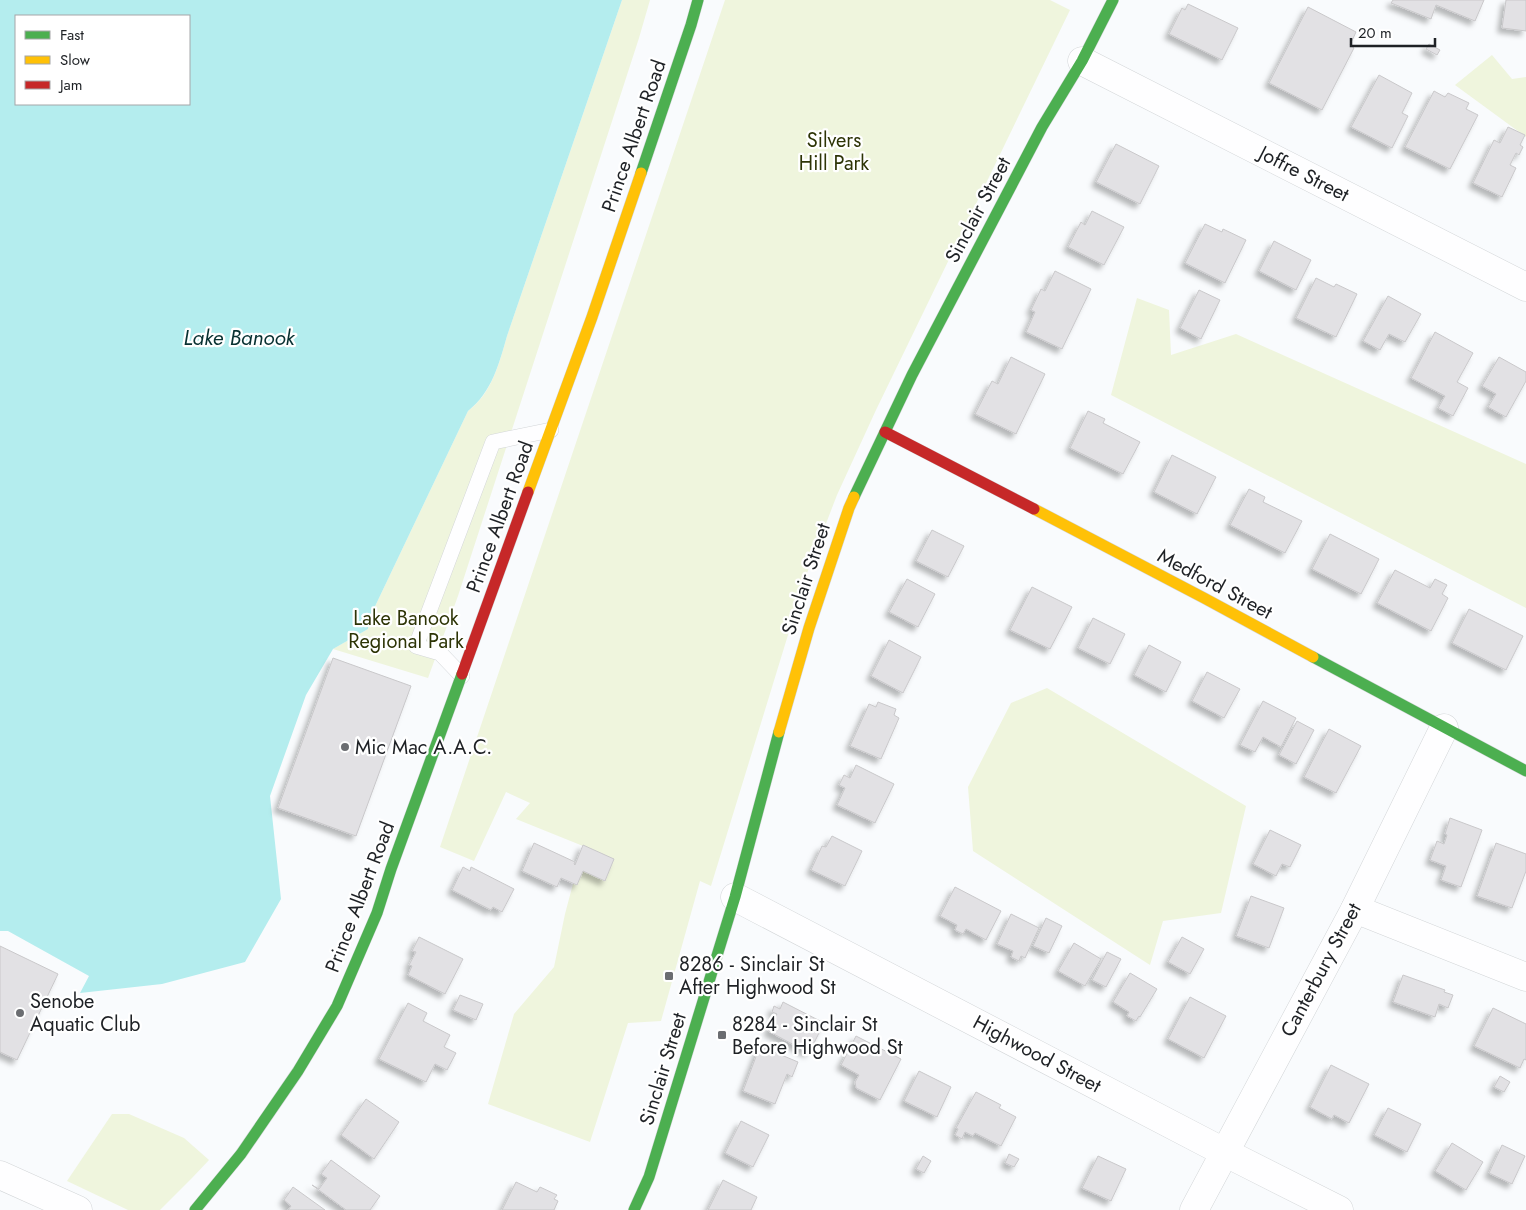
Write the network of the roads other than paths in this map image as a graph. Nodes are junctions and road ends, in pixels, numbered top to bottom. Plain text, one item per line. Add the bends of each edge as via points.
1 (698, 0) edge
2 (1113, 0) edge
3 (1082, 61) junction
4 (1526, 287) edge
5 (551, 430) junction
6 (885, 432) junction
7 (462, 676) junction
8 (1444, 728) junction
9 (1526, 771) edge
10 (735, 897) junction
11 (1355, 909) junction
12 (1526, 977) edge
13 (1224, 1152) junction
14 (0, 1175) edge
15 (78, 1210) edge
16 (195, 1210) edge
17 (634, 1210) edge
18 (1194, 1210) edge
19 (1339, 1210) edge

1 - 5 street, Prince Albert Road
2 - 3 street, Sinclair Street
3 - 4 street, Joffre Street
3 - 6 street, Sinclair Street via 1042,128
5 - 7 street, Prince Albert Road
5 - 7 lane via 493,442 416,646 440,652
6 - 8 street, Medford Street via 1204,598
6 - 10 street, Sinclair Street via 849,508 809,628
7 - 16 street, Prince Albert Road via 377,913 337,1006 298,1071 241,1154
8 - 9 street, Medford Street
8 - 11 street, Canterbury Street
10 - 13 street, Highwood Street
10 - 17 street, Sinclair Street via 649,1177
11 - 12 street
11 - 13 street, Canterbury Street
13 - 18 street, Canterbury Street
13 - 19 street, Highwood Street
14 - 15 street

